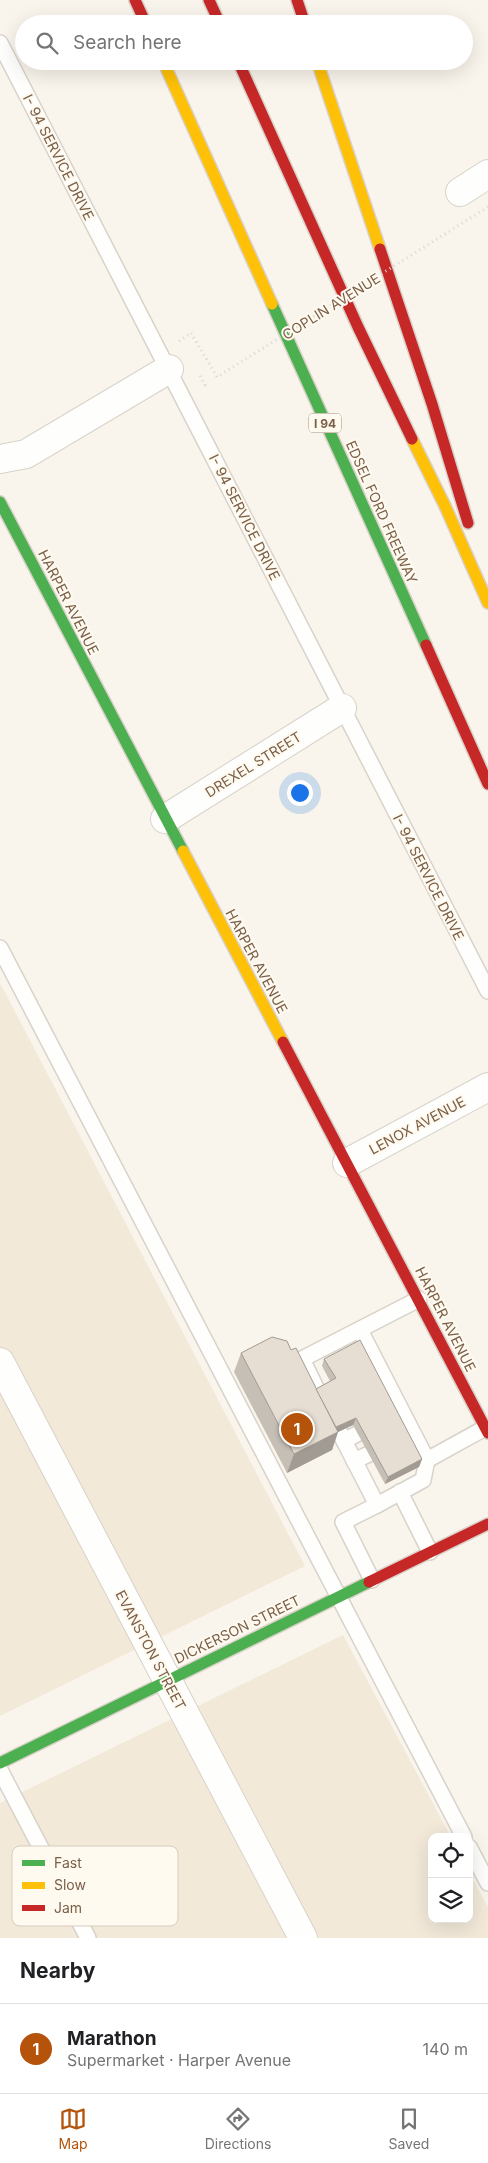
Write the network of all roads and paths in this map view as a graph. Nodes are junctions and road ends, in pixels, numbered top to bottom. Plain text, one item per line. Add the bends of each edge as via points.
1 (135, 0) edge
2 (209, 0) edge
3 (297, 0) edge
4 (142, 15) edge
5 (216, 15) edge
6 (302, 15) edge
7 (0, 43) edge
8 (167, 70) edge
9 (242, 70) edge
10 (320, 70) edge
11 (488, 174) edge
12 (460, 192) dead end
13 (488, 207) edge
14 (191, 332) dead end
15 (169, 369) junction
16 (0, 459) edge
17 (0, 502) edge
18 (488, 589) edge
19 (488, 603) edge
20 (342, 708) junction
21 (488, 784) edge
22 (165, 819) junction
23 (0, 948) edge
24 (488, 992) edge
25 (488, 1087) edge
26 (347, 1163) junction
27 (419, 1299) junction
28 (360, 1330) junction
29 (0, 1362) edge
30 (319, 1394) edge
31 (487, 1430) edge
32 (358, 1434) dead end
33 (369, 1454) edge
34 (427, 1460) junction
35 (354, 1462) junction
36 (400, 1492) junction
37 (377, 1505) junction
38 (488, 1524) edge
39 (430, 1552) junction
40 (372, 1580) junction
41 (338, 1597) junction
42 (167, 1680) junction
43 (0, 1762) edge
44 (0, 1770) edge
45 (462, 1833) edge
46 (40, 1846) edge
47 (473, 1854) edge
48 (488, 1882) edge
49 (82, 1926) edge
50 (88, 1938) edge
51 (302, 1938) edge

1 - 4 main road
2 - 5 main road
3 - 6 main road
7 - 15 lane, I- 94 SERVICE DRIVE
8 - 21 main road, EDSEL FORD FREEWAY / I 94
9 - 19 main road
10 - 18 main road via 432,404
11 - 12 street
13 - 14 path, COPLIN AVENUE, bridge via 217,377
15 - 16 street via 26,454
15 - 20 lane, I- 94 SERVICE DRIVE
17 - 22 main road, HARPER AVENUE
20 - 22 street, DREXEL STREET
20 - 24 lane, I- 94 SERVICE DRIVE
22 - 26 main road, HARPER AVENUE
23 - 41 lane
25 - 26 street, LENOX AVENUE
26 - 27 main road, HARPER AVENUE
27 - 28 lane
27 - 31 main road, HARPER AVENUE
28 - 30 lane via 302,1359
28 - 34 lane via 382,1384 408,1434
29 - 42 street, EVANSTON STREET
31 - 34 lane
32 - 35 lane via 341,1436
33 - 35 lane
34 - 36 lane via 423,1480
35 - 37 lane
36 - 37 lane
36 - 39 lane
37 - 40 lane via 343,1522
38 - 39 main road, DICKERSON STREET
39 - 40 main road, DICKERSON STREET
40 - 41 main road, DICKERSON STREET
41 - 42 main road, DICKERSON STREET
41 - 45 lane
42 - 43 main road, DICKERSON STREET
42 - 51 street, EVANSTON STREET
44 - 46 lane
47 - 48 lane
49 - 50 lane

